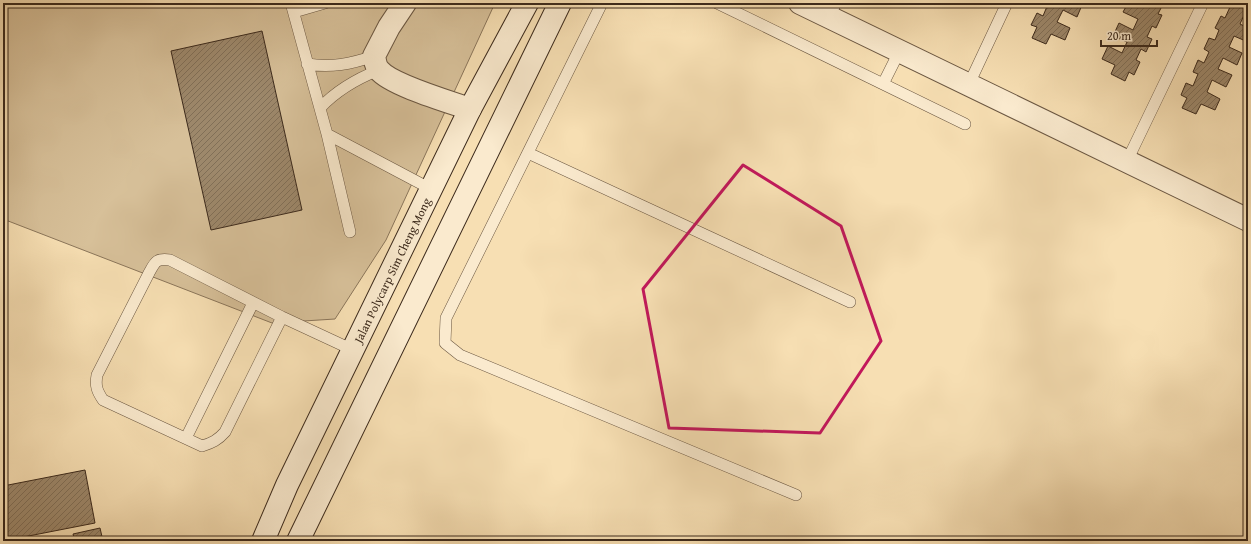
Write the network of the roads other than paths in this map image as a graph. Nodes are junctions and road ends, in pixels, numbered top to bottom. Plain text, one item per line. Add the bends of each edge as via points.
1 (325, 3) edge
2 (405, 3) edge
3 (560, 3) edge
4 (602, 3) edge
5 (717, 3) edge
6 (800, 3) edge
7 (1007, 3) edge
8 (1204, 3) edge
9 (528, 5) edge
10 (293, 7) edge
11 (832, 10) edge
12 (900, 50) junction
13 (376, 63) junction
14 (307, 64) junction
15 (883, 84) junction
16 (969, 84) junction
17 (320, 108) junction
18 (470, 109) junction
19 (965, 124) dead end
20 (327, 134) junction
21 (528, 152) junction
22 (1127, 161) junction
23 (432, 189) junction
24 (1248, 220) edge
25 (350, 232) dead end
26 (253, 302) junction
27 (850, 302) dead end
28 (282, 317) junction
29 (353, 350) junction
30 (186, 438) junction
31 (796, 495) dead end
32 (263, 541) edge
33 (298, 541) edge

1 - 10 lane
2 - 13 street via 389,27
3 - 33 street
4 - 21 lane
5 - 15 lane
6 - 11 street
7 - 16 lane
8 - 22 lane
9 - 18 street, Jalan Polycarp Sim Cheng Mong
10 - 14 lane
11 - 12 street
12 - 15 lane
12 - 16 street
13 - 14 lane via 357,62 321,66
13 - 17 lane via 360,78 329,98
13 - 18 street via 386,76 402,85
14 - 17 lane
15 - 19 lane
16 - 22 street
17 - 20 lane
18 - 23 street, Jalan Polycarp Sim Cheng Mong
20 - 23 lane
20 - 25 lane
21 - 27 lane
21 - 31 lane via 446,318 445,342 460,355
22 - 24 street
23 - 29 street, Jalan Polycarp Sim Cheng Mong
26 - 28 lane
26 - 30 lane
26 - 30 lane via 162,258 155,262 98,375 96,391 103,400
28 - 29 lane
28 - 30 lane via 219,440 202,446
29 - 32 street, Jalan Polycarp Sim Cheng Mong via 287,485

